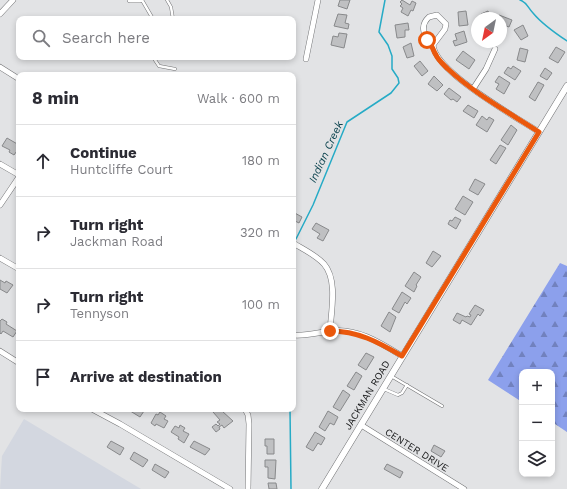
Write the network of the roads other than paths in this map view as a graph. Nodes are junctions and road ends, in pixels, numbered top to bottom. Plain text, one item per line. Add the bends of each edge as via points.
1 (13, 0) edge
2 (130, 0) edge
3 (141, 0) edge
4 (167, 0) edge
5 (318, 0) edge
6 (0, 14) edge
7 (151, 16) edge
8 (172, 16) edge
9 (433, 45) junction
10 (495, 48) dead end
11 (306, 59) dead end
12 (155, 60) edge
13 (0, 68) edge
14 (175, 69) dead end
15 (16, 77) edge
16 (567, 86) edge
17 (473, 89) junction
18 (539, 132) junction
19 (0, 164) edge
20 (16, 174) edge
21 (16, 181) edge
22 (0, 205) edge
23 (296, 245) edge
24 (0, 258) edge
25 (16, 267) edge
26 (330, 331) junction
27 (296, 335) edge
28 (0, 351) edge
29 (402, 356) junction
30 (16, 361) edge
31 (391, 376) junction
32 (407, 385) junction
33 (383, 389) junction
34 (442, 406) dead end
35 (98, 412) edge
36 (246, 412) edge
37 (360, 426) junction
38 (230, 489) edge
39 (248, 489) edge
40 (322, 489) edge
41 (464, 489) edge

1 - 6 street
2 - 3 street
3 - 7 lane
4 - 8 lane
5 - 11 street
9 - 9 street via 446,24 437,15 429,16 423,31
9 - 17 street via 441,62
10 - 17 street
12 - 14 lane via 159,66
13 - 15 street
16 - 18 street, JACKMAN ROAD
17 - 18 street
18 - 29 street, JACKMAN ROAD
19 - 20 street
21 - 22 street
23 - 26 street via 324,264 329,272 332,286
24 - 25 street
26 - 27 street
26 - 29 street via 352,332 373,339
28 - 30 street
29 - 31 street, JACKMAN ROAD
31 - 32 lane
31 - 33 street, JACKMAN ROAD
32 - 33 lane via 398,395
32 - 34 lane
33 - 37 street, JACKMAN ROAD
35 - 38 street
36 - 39 street via 249,424
37 - 40 street, JACKMAN ROAD
37 - 41 street, CENTER DRIVE

